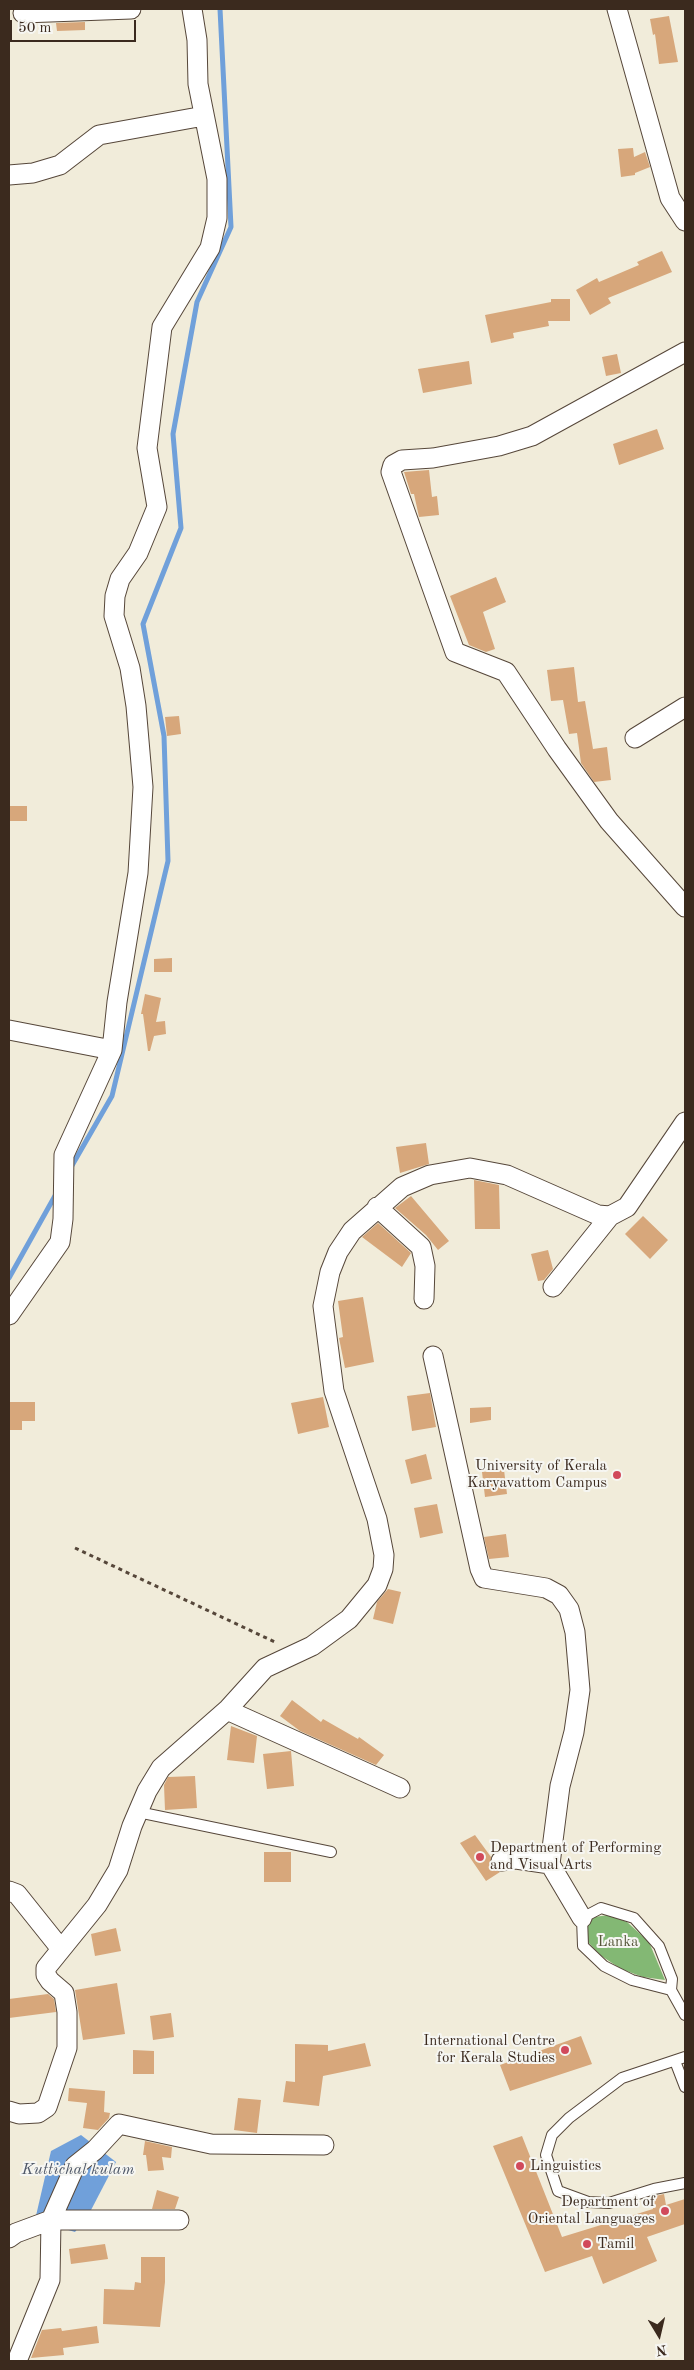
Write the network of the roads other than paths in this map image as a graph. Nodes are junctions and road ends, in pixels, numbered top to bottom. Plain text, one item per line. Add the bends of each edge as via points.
1 (131, 9) edge
2 (192, 9) edge
3 (617, 9) edge
4 (23, 13) dead end
5 (204, 116) junction
6 (9, 175) edge
7 (685, 221) edge
8 (685, 352) edge
9 (685, 707) edge
10 (635, 738) dead end
11 (685, 907) edge
12 (9, 1030) edge
13 (112, 1050) junction
14 (685, 1122) edge
15 (377, 1207) junction
16 (610, 1216) junction
17 (553, 1287) dead end
18 (424, 1299) dead end
19 (9, 1315) edge
20 (433, 1356) dead end
21 (226, 1710) junction
22 (400, 1788) dead end
23 (138, 1812) junction
24 (331, 1852) dead end
25 (501, 1861) dead end
26 (550, 1864) junction
27 (9, 1891) edge
28 (582, 1918) junction
29 (61, 1949) junction
30 (671, 1990) junction
31 (685, 2015) edge
32 (680, 2059) edge
33 (685, 2087) edge
34 (9, 2110) edge
35 (324, 2145) dead end
36 (685, 2183) edge
37 (51, 2220) junction
38 (179, 2220) dead end
39 (9, 2238) edge
40 (17, 2361) edge

1 - 4 street
2 - 5 street
3 - 7 street via 670,198
5 - 6 street via 99,134 60,165 33,173
5 - 13 street via 217,179 217,218 210,248 162,327 147,448 157,507 138,553 120,579 115,596 114,616 130,668 136,706 143,787 138,873
8 - 11 street via 532,436 499,446 434,458 402,460 393,465 391,472 455,652 506,672 609,821
9 - 10 street
12 - 13 street
13 - 19 street via 64,1155 60,1242
14 - 16 street via 627,1207
15 - 16 street via 402,1187 430,1175 470,1168 507,1175 598,1215
15 - 18 street via 421,1247 425,1266
15 - 21 street via 352,1230 338,1252 325,1289 323,1306 334,1391 377,1519 384,1555 383,1569 377,1585 349,1619 312,1646 265,1668
16 - 17 street
20 - 26 street via 484,1578 546,1588 559,1595 570,1609 576,1632 580,1690 574,1732 560,1786
21 - 22 street
21 - 23 street via 160,1768
23 - 24 lane
23 - 29 street via 118,1870 97,1906
25 - 26 street via 516,1859
26 - 28 street
27 - 29 street via 17,1894
28 - 30 lane via 583,1946 604,1966 632,1980
28 - 30 lane via 601,1908 634,1918 659,1946 672,1979
29 - 34 street via 46,1968 46,1975 64,1993 67,2002 67,2048 47,2107 38,2113 19,2114
30 - 31 lane
32 - 33 lane
32 - 36 lane via 622,2078 552,2135 546,2155 558,2191 588,2202 609,2203
35 - 37 street via 211,2144 119,2124 75,2166
37 - 38 street
37 - 39 street
37 - 40 street via 50,2280

